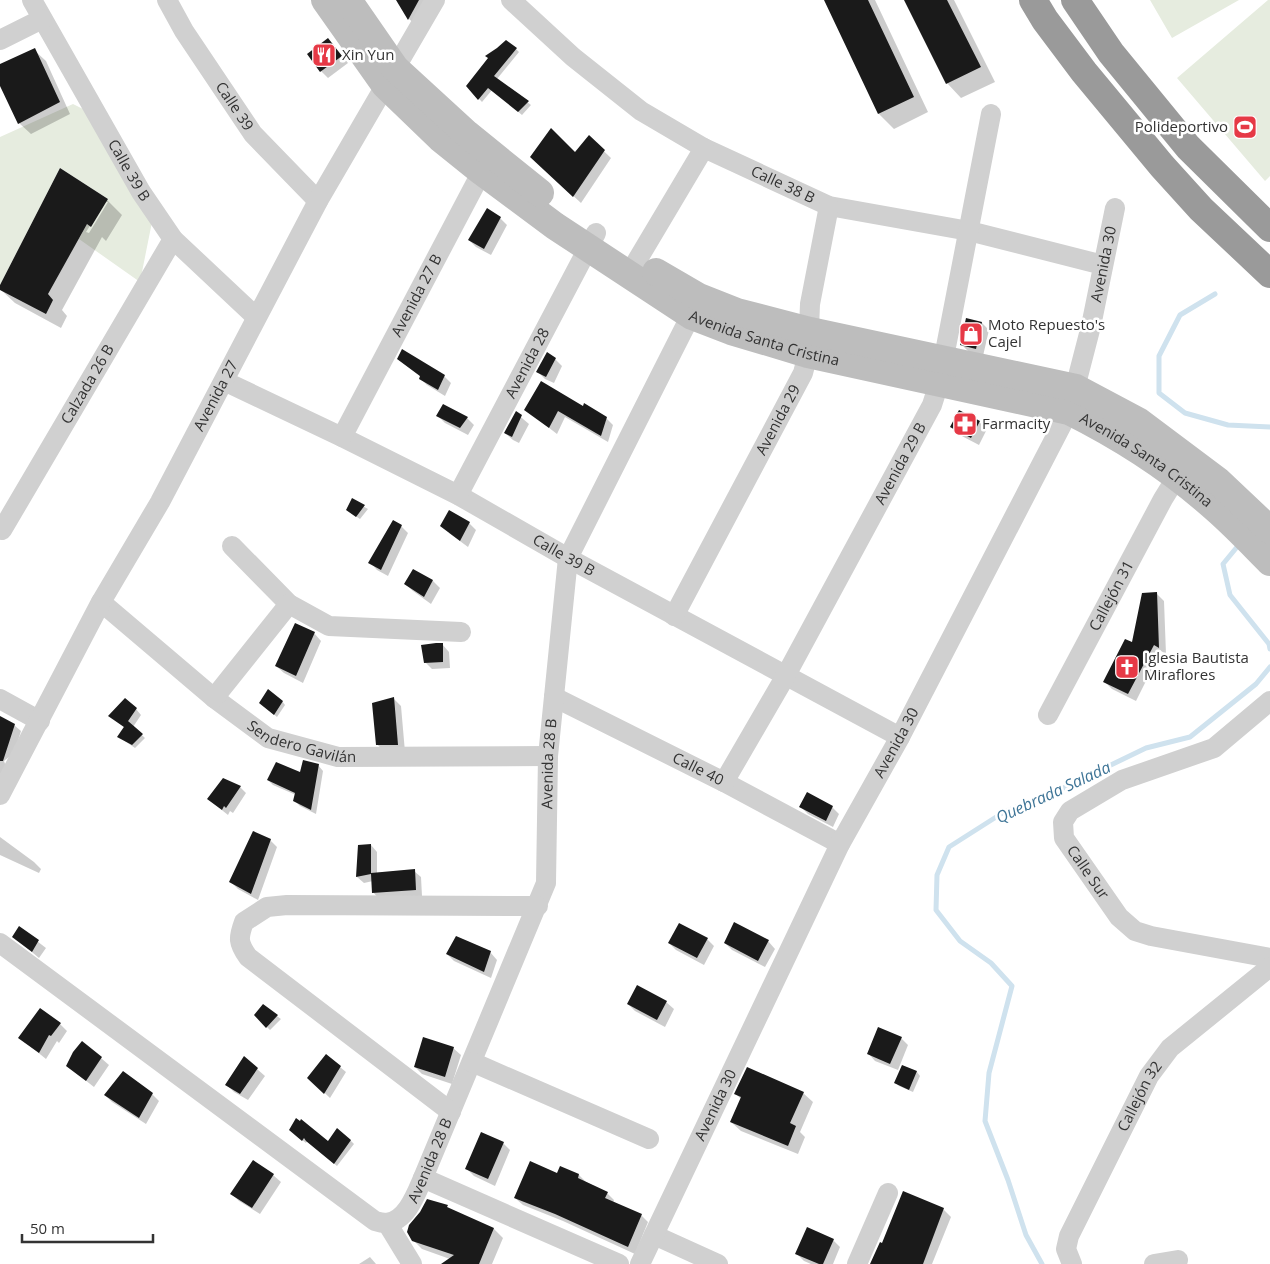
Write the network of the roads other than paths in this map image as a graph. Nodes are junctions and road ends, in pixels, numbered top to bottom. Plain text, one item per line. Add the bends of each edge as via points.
1 (32, 0) edge
2 (167, 0) edge
3 (325, 0) edge
4 (348, 0) edge
5 (434, 0) edge
6 (512, 0) edge
7 (1033, 0) edge
8 (1074, 0) edge
9 (42, 19) junction
10 (0, 40) edge
11 (390, 76) junction
12 (991, 114) dead end
13 (704, 148) junction
14 (486, 162) junction
15 (318, 200) junction
16 (829, 206) junction
17 (1115, 208) dead end
18 (1270, 228) edge
19 (969, 231) junction
20 (173, 239) junction
21 (592, 240) junction
22 (1103, 265) junction
23 (633, 268) junction
24 (1270, 274) edge
25 (696, 306) junction
26 (256, 317) junction
27 (809, 342) junction
28 (941, 371) junction
29 (224, 381) junction
30 (1073, 400) junction
31 (342, 437) junction
32 (1176, 478) junction
33 (458, 495) junction
34 (2, 530) dead end
35 (1260, 539) edge
36 (232, 546) dead end
37 (568, 558) junction
38 (102, 602) junction
39 (290, 604) junction
40 (674, 616) junction
41 (461, 632) dead end
42 (785, 676) junction
43 (554, 697) junction
44 (214, 698) junction
45 (0, 699) edge
46 (1270, 701) edge
47 (1048, 715) dead end
48 (40, 721) junction
49 (900, 737) junction
50 (548, 756) junction
51 (724, 782) junction
52 (0, 795) edge
53 (840, 844) junction
54 (538, 906) junction
55 (0, 944) edge
56 (1270, 958) edge
57 (1270, 967) edge
58 (472, 1062) junction
59 (451, 1112) junction
60 (649, 1139) dead end
61 (423, 1178) junction
62 (888, 1193) dead end
63 (386, 1223) junction
64 (654, 1235) junction
65 (1178, 1260) dead end
66 (412, 1264) edge
67 (619, 1264) edge
68 (640, 1264) edge
69 (718, 1264) edge
70 (857, 1264) edge
71 (1072, 1264) edge
72 (1154, 1264) edge

1 - 9 street, Calle 39 B
2 - 15 street, Calle 39 via 253,134
3 - 11 street, Avenida Santa Cristina
4 - 11 street, Avenida Santa Cristina
5 - 11 street, Avenida 27
6 - 13 street, Calle 38 B via 573,58 641,111
7 - 24 highway via 1084,72 1162,166 1201,209
8 - 18 highway via 1111,53 1188,147
9 - 10 street
9 - 20 street, Calle 39 B via 141,192
11 - 14 street, Avenida Santa Cristina via 467,134
11 - 15 street, Avenida 27
12 - 19 street, Avenida 29 B
13 - 16 street, Calle 38 B
13 - 23 street
14 - 21 street, Avenida Santa Cristina via 552,203
14 - 31 street, Avenida 27 B
15 - 26 street, Avenida 27
16 - 19 street, Calle 38 B
16 - 27 street, Avenida 29 via 810,304
17 - 22 street, Avenida 30
19 - 22 street, Calle 38 B
19 - 28 street, Avenida 29 B
20 - 26 street, Calle 39 B
20 - 34 street, Calzada 26 B
21 - 23 street, Avenida Santa Cristina
21 - 33 street, Avenida 28
22 - 30 street, Avenida 30
23 - 25 street, Avenida Santa Cristina
25 - 27 street, Avenida Santa Cristina via 737,312
25 - 37 street, Avenida 28 B
26 - 29 street, Avenida 27
27 - 28 street, Avenida Santa Cristina
27 - 40 street, Avenida 29 via 803,373
28 - 30 street, Avenida Santa Cristina
28 - 42 street, Avenida 29 B via 932,405
29 - 31 street, Calle 39 B
29 - 38 street, Avenida 27
30 - 32 street, Avenida Santa Cristina via 1105,429 1145,453
30 - 35 street, Avenida Santa Cristina via 1138,421 1218,481
30 - 49 street, Avenida 30
31 - 33 street, Calle 39 B
32 - 35 street, Avenida Santa Cristina
32 - 47 street, Callejón 31
33 - 37 street, Calle 39 B
36 - 39 street
37 - 40 street, Calle 39 B
37 - 43 street, Avenida 28 B
38 - 44 street, Sendero Gavilán
38 - 48 street, Avenida 27
39 - 41 street via 329,626
39 - 44 street
40 - 42 street, Calle 39 B
42 - 49 street, Calle 39 B
42 - 51 street, Avenida 29 B
43 - 50 street, Avenida 28 B
43 - 51 street, Calle 40
44 - 50 street, Sendero Gavilán via 268,738 338,757
45 - 48 street
46 - 56 street, Calle Sur via 1214,748 1122,780 1070,811 1063,822 1064,838 1119,917 1135,931
48 - 52 street, Avenida 27
49 - 53 street, Avenida 30
50 - 54 street, Avenida 28 B via 546,883
51 - 53 street, Calle 40
53 - 64 street, Avenida 30
54 - 58 street, Avenida 28 B
54 - 59 street via 287,905 267,908 244,922 239,944 248,957
55 - 63 street via 375,1221
57 - 71 street, Callejón 32 via 1170,1048 1149,1076 1069,1236 1066,1249
58 - 59 street, Avenida 28 B
58 - 60 street
59 - 61 street, Avenida 28 B
61 - 63 street, Avenida 28 B via 410,1206 400,1218
61 - 67 street
62 - 70 street
63 - 66 street
64 - 68 street, Avenida 30
64 - 69 street
65 - 72 street

